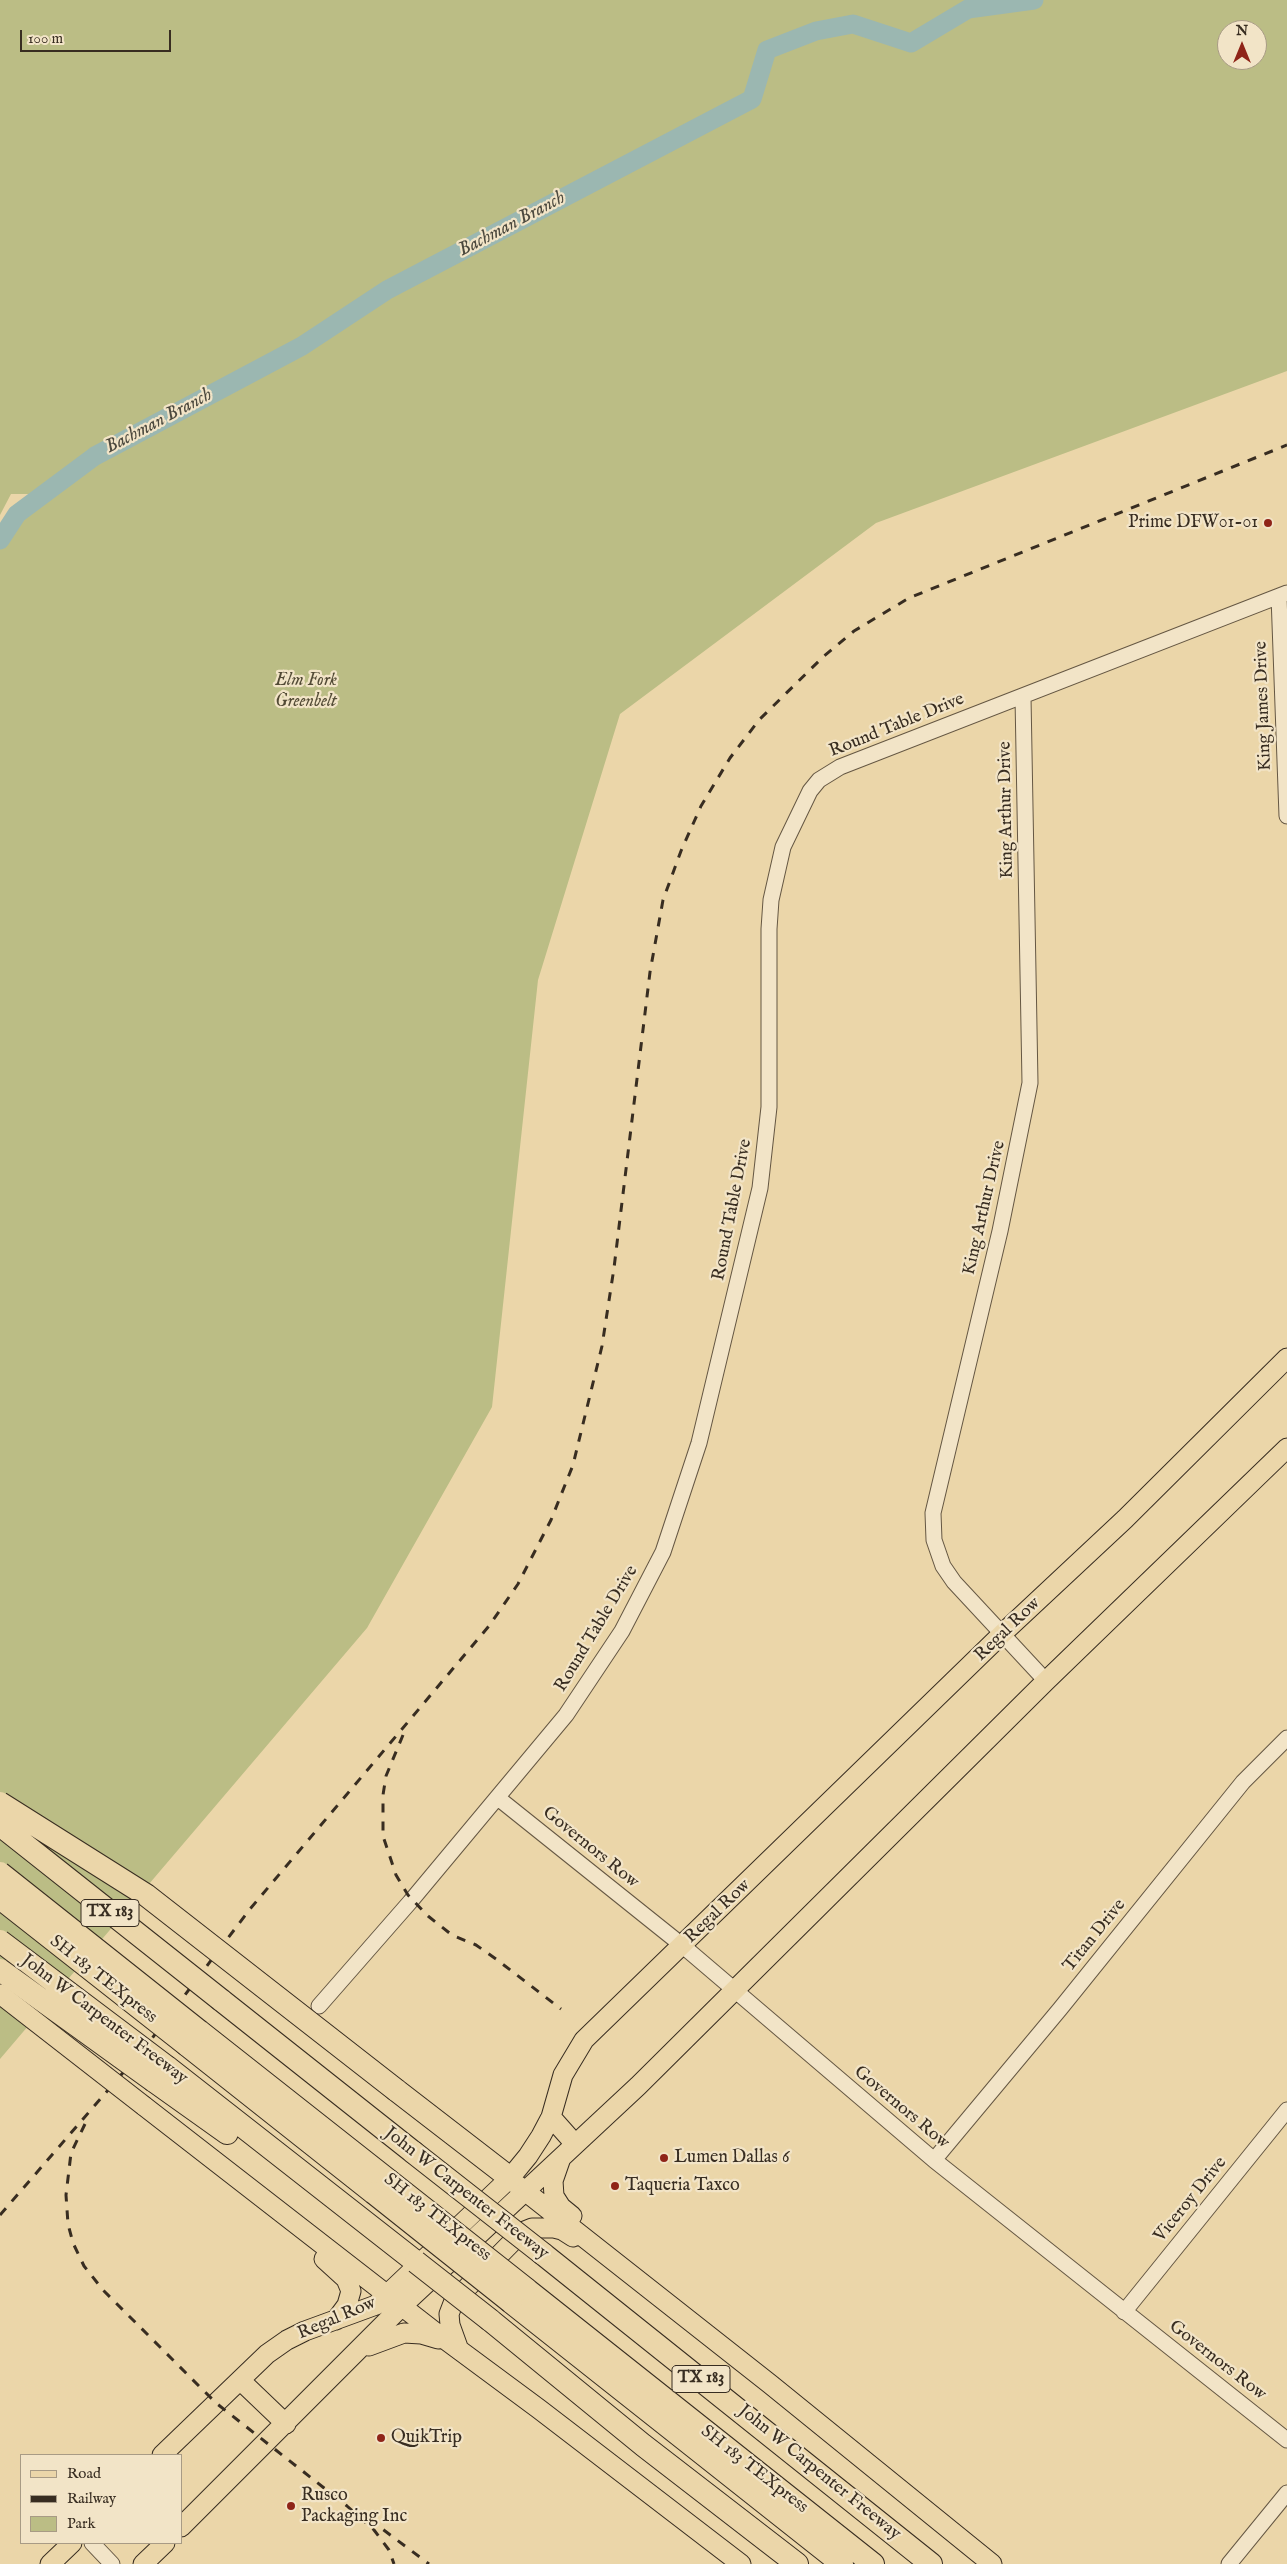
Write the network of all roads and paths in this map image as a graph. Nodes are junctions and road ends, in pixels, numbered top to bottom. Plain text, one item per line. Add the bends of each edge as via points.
1 (1283, 594) edge
2 (1023, 696) junction
3 (1287, 816) edge
4 (1287, 1358) edge
5 (1287, 1448) edge
6 (1002, 1634) junction
7 (1046, 1681) junction
8 (1287, 1738) edge
9 (498, 1798) junction
10 (0, 1803) edge
11 (0, 1825) edge
12 (0, 1873) edge
13 (0, 1898) edge
14 (0, 1941) edge
15 (683, 1946) junction
16 (0, 1970) edge
17 (733, 1991) junction
18 (0, 1994) edge
19 (319, 2006) dead end
20 (193, 2038) junction
21 (160, 2074) junction
22 (1287, 2110) edge
23 (551, 2116) junction
24 (568, 2150) junction
25 (934, 2160) junction
26 (518, 2184) junction
27 (312, 2236) junction
28 (608, 2256) junction
29 (518, 2296) junction
30 (395, 2301) junction
31 (1124, 2312) junction
32 (336, 2320) junction
33 (453, 2346) junction
34 (361, 2350) junction
35 (240, 2380) junction
36 (286, 2424) junction
37 (1287, 2440) edge
38 (644, 2445) junction
39 (163, 2454) edge
40 (1287, 2493) edge
41 (859, 2505) junction
42 (182, 2526) edge
43 (71, 2544) edge
44 (93, 2544) edge
45 (164, 2544) edge
46 (50, 2564) edge
47 (112, 2564) edge
48 (143, 2564) edge
49 (741, 2564) edge
50 (773, 2564) edge
51 (798, 2564) edge
52 (842, 2564) edge
53 (873, 2564) edge
54 (931, 2564) edge
55 (942, 2564) edge
56 (992, 2564) edge
57 (1229, 2564) edge

1 - 2 street, Round Table Drive
1 - 3 street, King James Drive
2 - 6 street, King Arthur Drive via 1030,1083 1000,1231 933,1513 934,1540 941,1563 954,1582
2 - 9 street, Round Table Drive via 831,772 814,785 795,819 779,859 769,914 769,1107 763,1174 693,1466 661,1557 638,1605 590,1682
4 - 6 main road, Regal Row via 1125,1519
5 - 7 main road, Regal Row
6 - 7 street, King Arthur Drive
6 - 15 main road, Regal Row
7 - 17 main road, Regal Row
8 - 25 street, Titan Drive via 1243,1782
9 - 15 street, Governors Row
9 - 19 street, Round Table Drive
10 - 26 highway, bridge via 146,1896
11 - 41 highway, John W Carpenter Freeway / TX 183, bridge
12 - 20 highway, SH 183 TEXpress, bridge
13 - 20 highway, SH 183 TEXpress, bridge
14 - 21 highway, John W Carpenter Freeway, bridge
15 - 17 street, Governors Row
15 - 23 main road, Regal Row via 584,2040 563,2075
16 - 21 highway, bridge
17 - 24 main road, Regal Row
17 - 25 street, Governors Row
18 - 27 main road, bridge
20 - 29 highway, SH 183 TEXpress, bridge
21 - 38 highway, John W Carpenter Freeway, bridge via 326,2192
22 - 31 street, Viceroy Drive
23 - 24 main road
23 - 26 main road, Regal Row via 528,2156
24 - 26 main road, Regal Row
24 - 28 main road via 553,2181 554,2196 560,2207 599,2238
25 - 31 street, Governors Row
26 - 28 main road
26 - 30 main road, Regal Row
27 - 30 main road
27 - 32 main road via 326,2262 350,2285 350,2300
28 - 33 main road via 594,2252 562,2230 542,2227 522,2232 454,2301 449,2314
28 - 56 main road
29 - 52 highway, SH 183 TEXpress
29 - 53 highway, SH 183 TEXpress
30 - 32 main road, Regal Row
30 - 33 main road
30 - 34 main road, Regal Row
31 - 37 street, Governors Row
32 - 35 main road, Regal Row via 287,2340
33 - 34 main road via 421,2334 404,2333
33 - 49 main road
34 - 36 main road, Regal Row
35 - 36 main road
35 - 39 main road, Regal Row
36 - 42 main road, Regal Row
38 - 50 highway via 667,2478
38 - 51 highway, John W Carpenter Freeway
40 - 57 street
41 - 54 highway, John W Carpenter Freeway / TX 183
41 - 55 highway
43 - 46 main road
44 - 47 street
45 - 48 main road

